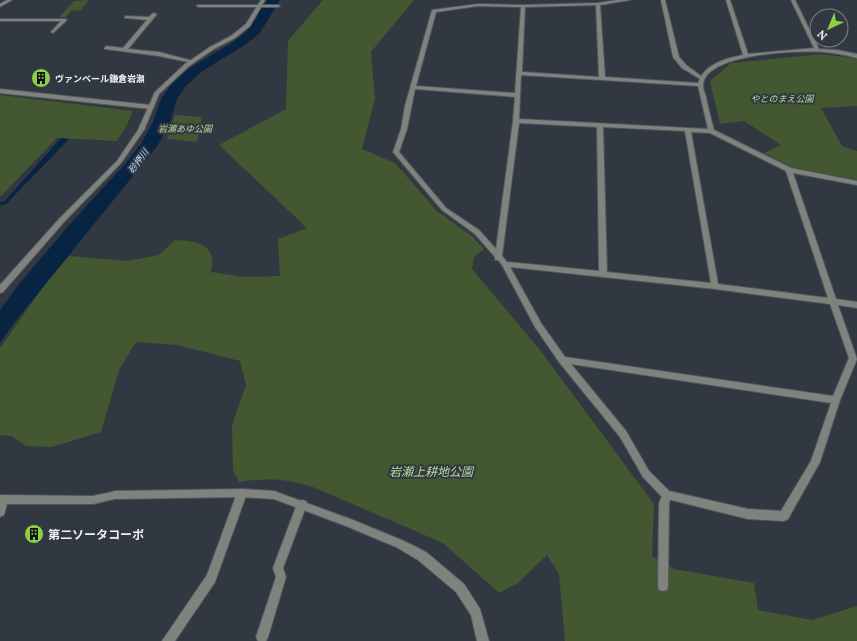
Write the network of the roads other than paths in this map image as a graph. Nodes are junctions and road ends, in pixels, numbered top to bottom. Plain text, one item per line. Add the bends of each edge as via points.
1 (10, 0) edge
2 (628, 0) edge
3 (663, 0) edge
4 (728, 0) edge
5 (793, 0) edge
6 (261, 4) edge
7 (598, 4) junction
8 (0, 6) edge
9 (199, 6) dead end
10 (278, 6) dead end
11 (523, 6) junction
12 (155, 14) dead end
13 (127, 17) dead end
14 (151, 19) junction
15 (0, 20) edge
16 (53, 32) dead end
17 (107, 48) dead end
18 (124, 50) junction
19 (817, 50) junction
20 (746, 55) junction
21 (857, 56) edge
22 (191, 62) junction
23 (520, 74) junction
24 (701, 78) junction
25 (602, 79) junction
26 (700, 85) junction
27 (414, 87) junction
28 (0, 91) edge
29 (516, 95) junction
30 (151, 107) junction
31 (516, 120) junction
32 (600, 125) junction
33 (688, 130) junction
34 (711, 131) junction
35 (789, 170) junction
36 (857, 183) edge
37 (498, 258) junction
38 (505, 264) junction
39 (603, 274) junction
40 (716, 286) junction
41 (0, 289) edge
42 (833, 302) junction
43 (857, 305) edge
44 (562, 360) junction
45 (836, 400) junction
46 (242, 492) junction
47 (666, 495) junction
48 (1, 499) edge
49 (302, 504) junction
50 (0, 512) edge
51 (663, 586) dead end
52 (262, 637) dead end
53 (168, 641) edge
54 (483, 641) edge

1 - 8 street
2 - 7 street
3 - 24 street via 676,56 689,71
4 - 20 street
5 - 19 street
6 - 9 street
6 - 10 street
6 - 22 street via 248,25
7 - 11 street
7 - 25 street
11 - 23 street
11 - 27 street via 478,5 434,11
12 - 14 street
13 - 14 street
14 - 18 street
15 - 16 street via 65,20
17 - 18 street
18 - 22 street via 159,54
19 - 20 street
19 - 21 street
20 - 24 street via 728,59
22 - 30 street via 157,93
23 - 25 street
23 - 29 street
24 - 26 street
25 - 26 street
26 - 34 street
27 - 29 street
27 - 37 street via 396,152 444,209 477,232
28 - 30 street
29 - 31 street
30 - 41 street via 141,130 118,162
31 - 32 street
31 - 37 street
32 - 33 street
32 - 39 street
33 - 34 street
33 - 40 street
34 - 35 street
35 - 36 street
35 - 42 street
37 - 38 street
38 - 39 street
38 - 44 street via 538,325
39 - 40 street
40 - 42 street
42 - 43 street
42 - 45 street via 853,358
44 - 45 street
44 - 47 street via 623,434 646,474
45 - 47 street via 815,462 784,516 748,514
46 - 48 street via 116,495 93,500
46 - 49 street via 274,495
46 - 53 street via 211,578
47 - 51 street
48 - 50 street
49 - 52 street via 278,568 281,577
49 - 54 street via 422,556 460,588 476,613

